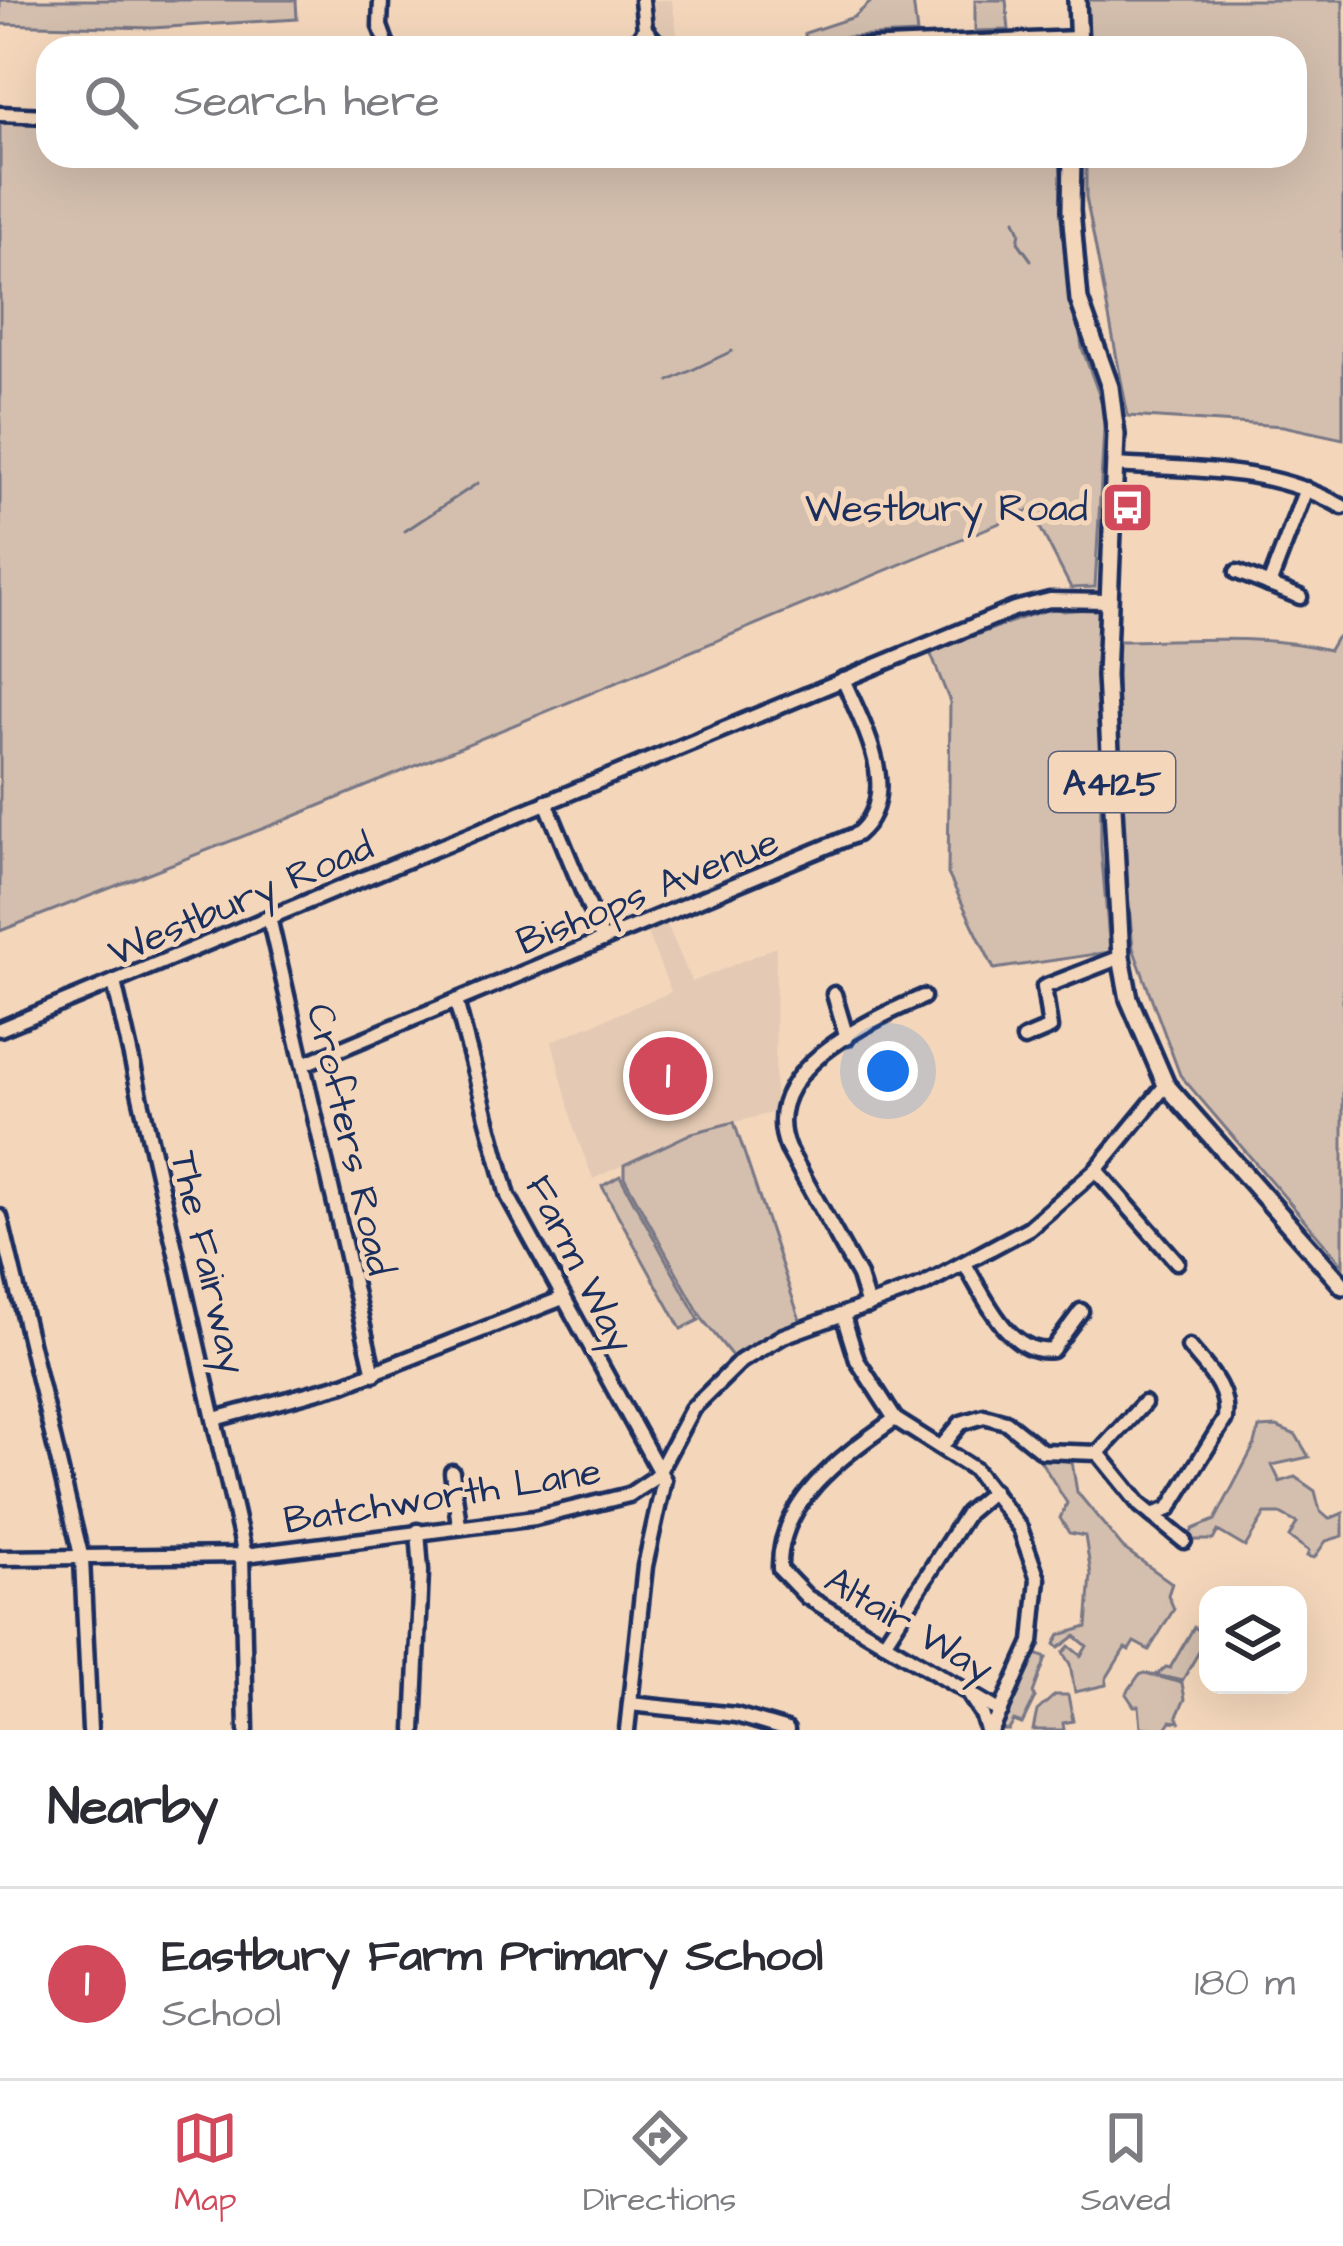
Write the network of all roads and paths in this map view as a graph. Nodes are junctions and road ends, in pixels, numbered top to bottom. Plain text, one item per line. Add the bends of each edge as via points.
1 (381, 0) edge
2 (642, 0) edge
3 (1076, 0) edge
4 (645, 29) junction
5 (384, 36) edge
6 (641, 36) edge
7 (651, 36) edge
8 (1078, 36) edge
9 (0, 114) edge
10 (36, 116) edge
11 (1072, 168) edge
12 (1115, 465) junction
13 (1306, 489) junction
14 (1343, 507) edge
15 (1237, 572) dead end
16 (1269, 585) junction
17 (1300, 597) dead end
18 (1107, 601) junction
19 (843, 680) junction
20 (546, 802) junction
21 (269, 917) junction
22 (603, 940) junction
23 (1121, 957) junction
24 (114, 982) junction
25 (834, 994) dead end
26 (923, 997) dead end
27 (456, 1001) junction
28 (0, 1029) edge
29 (847, 1038) junction
30 (1024, 1039) dead end
31 (304, 1064) junction
32 (1166, 1084) junction
33 (1096, 1170) junction
34 (0, 1217) edge
35 (1177, 1262) dead end
36 (965, 1264) junction
37 (1343, 1286) edge
38 (563, 1298) junction
39 (868, 1306) junction
40 (1081, 1311) dead end
41 (843, 1315) junction
42 (1190, 1347) dead end
43 (374, 1374) junction
44 (1144, 1403) dead end
45 (215, 1419) junction
46 (896, 1419) junction
47 (941, 1447) junction
48 (1098, 1453) junction
49 (661, 1471) junction
50 (452, 1472) dead end
51 (993, 1492) junction
52 (1169, 1509) junction
53 (1152, 1515) junction
54 (459, 1526) junction
55 (1169, 1528) junction
56 (418, 1531) junction
57 (1184, 1540) dead end
58 (244, 1555) junction
59 (0, 1558) edge
60 (82, 1559) junction
61 (884, 1643) junction
62 (969, 1695) junction
63 (629, 1703) junction
64 (1001, 1712) junction
65 (89, 1730) edge
66 (246, 1730) edge
67 (415, 1730) edge
68 (627, 1730) edge
69 (787, 1730) edge
70 (989, 1730) edge

1 - 5 street
2 - 4 street
3 - 8 main road
4 - 6 street
4 - 7 street
9 - 10 street
11 - 12 main road, A4125 via 1078,300 1110,386
12 - 13 street via 1227,470
12 - 18 main road, A4125
13 - 14 street
13 - 16 street
15 - 16 street
16 - 17 street
18 - 19 street, Westbury Road via 1036,602
18 - 23 main road, A4125
19 - 20 street, Westbury Road
19 - 22 street, Bishops Avenue via 877,767 868,824
20 - 21 street, Westbury Road
20 - 22 street
21 - 24 street, Westbury Road
21 - 31 street, Crofters Road
22 - 27 street, Bishops Avenue
23 - 30 street via 1044,987 1050,1028
23 - 32 main road, A4125 via 1129,999
24 - 28 street, Westbury Road
24 - 45 street, The Fairway
25 - 29 street
26 - 29 street
27 - 31 street, Bishops Avenue
27 - 38 street, Farm Way via 508,1196
29 - 39 street via 801,1071 782,1124
31 - 43 street, Crofters Road
32 - 33 street
32 - 37 main road, A4125
33 - 35 street
33 - 36 street via 1053,1210
34 - 60 street
36 - 39 street
36 - 40 street via 1030,1350 1057,1346
38 - 43 street
38 - 49 street, Farm Way
39 - 41 street
41 - 46 street via 861,1369
41 - 49 street via 782,1336 732,1367 685,1419
42 - 52 street via 1222,1389 1226,1412
43 - 45 street
44 - 48 street
45 - 58 street, The Fairway
46 - 47 street
46 - 61 street, Altair Way via 832,1467 786,1524 780,1555 782,1574 799,1591
47 - 48 street via 961,1424 984,1416 1006,1422 1042,1451
47 - 51 street
48 - 53 street
49 - 54 street, Batchworth Lane via 629,1495 591,1506
49 - 63 street
50 - 54 street
51 - 61 street via 967,1513
51 - 64 street via 1020,1528 1038,1579 1035,1634
52 - 53 street
52 - 55 street
53 - 55 street
54 - 56 street, Batchworth Lane
55 - 57 street
56 - 58 street, Batchworth Lane
56 - 67 street
58 - 60 street, Batchworth Lane
58 - 66 street, The Fairway
59 - 60 street, Batchworth Lane
60 - 65 street
61 - 62 street, Altair Way
62 - 64 street, Altair Way
62 - 70 street
63 - 68 street
63 - 69 street via 736,1715
64 - 70 street

